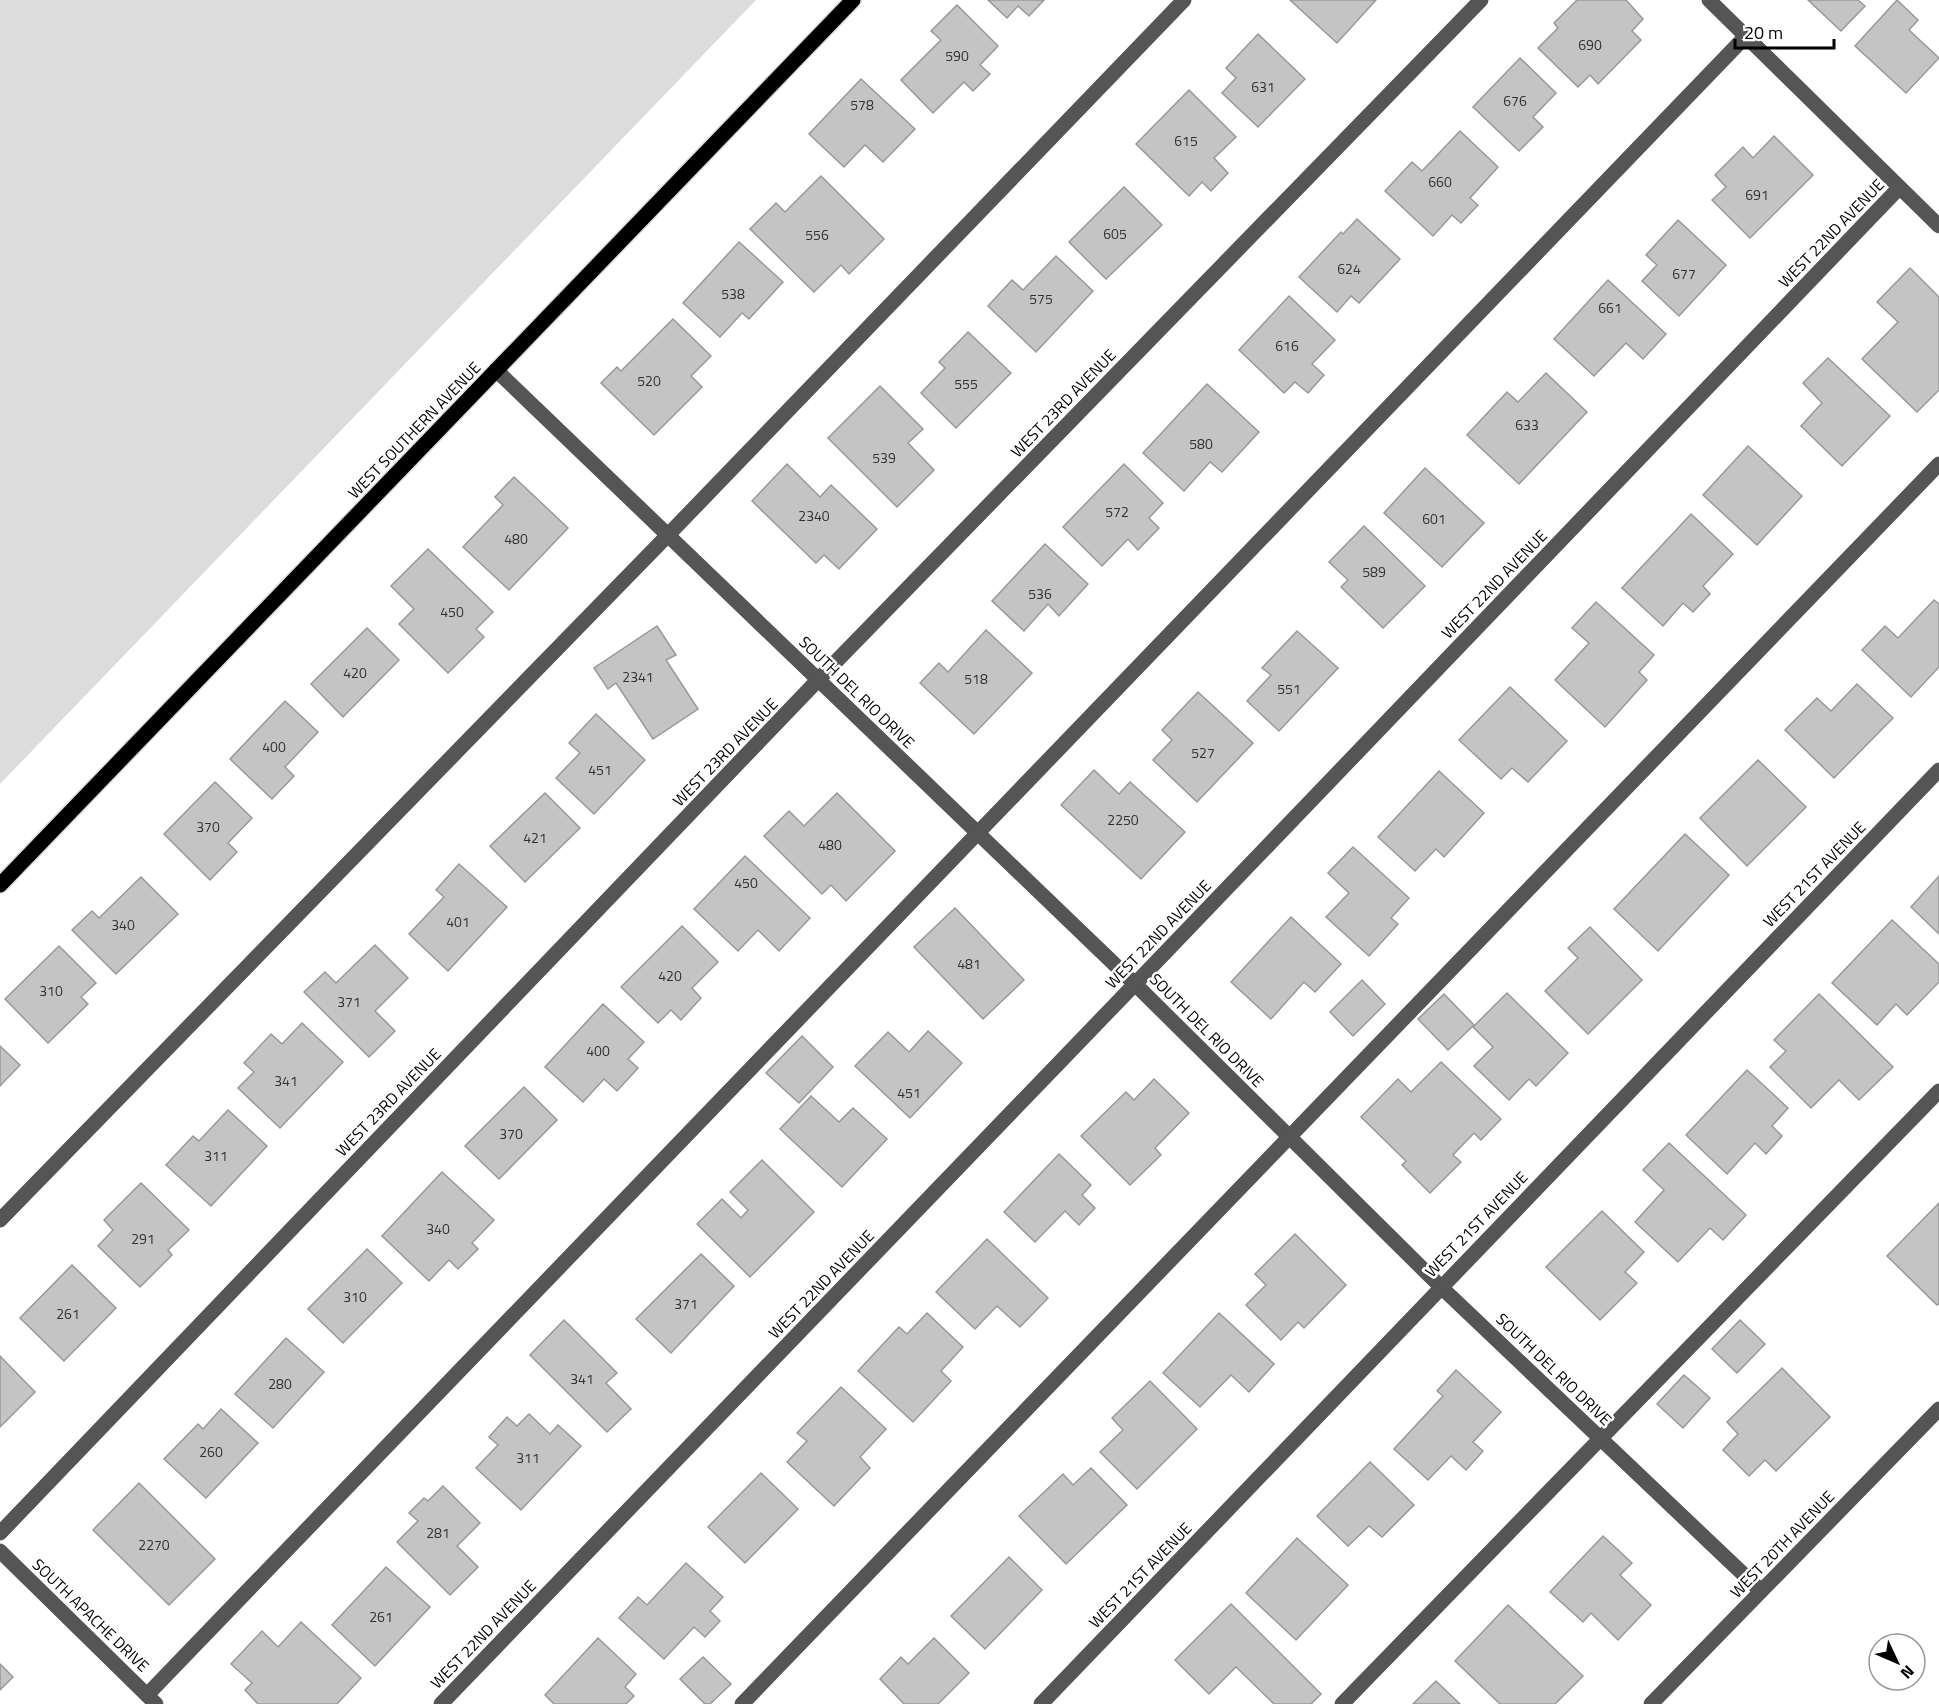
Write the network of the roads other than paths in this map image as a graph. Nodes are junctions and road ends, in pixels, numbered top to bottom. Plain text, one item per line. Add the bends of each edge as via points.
1 (853, 0) edge
2 (1184, 0) edge
3 (1480, 0) edge
4 (1709, 0) edge
5 (1746, 36) junction
6 (1899, 188) junction
7 (1939, 226) edge
8 (496, 370) junction
9 (1939, 464) edge
10 (668, 535) junction
11 (818, 680) junction
12 (1939, 770) edge
13 (977, 832) junction
14 (0, 885) edge
15 (1135, 984) junction
16 (1939, 1091) edge
17 (1288, 1136) junction
18 (0, 1220) edge
19 (1441, 1287) junction
20 (1939, 1408) edge
21 (1600, 1438) junction
22 (0, 1533) edge
23 (0, 1551) edge
24 (1761, 1591) junction
25 (152, 1699) edge
26 (441, 1704) edge
27 (742, 1704) edge
28 (1041, 1704) edge
29 (1342, 1704) edge
30 (1651, 1704) edge

1 - 8 main road, WEST SOUTHERN AVENUE
2 - 10 street
3 - 11 street, WEST 23RD AVENUE
4 - 5 street
5 - 6 street
5 - 13 street
6 - 7 street
6 - 15 street, WEST 22ND AVENUE
8 - 10 street, SOUTH DEL RIO DRIVE
8 - 14 main road, WEST SOUTHERN AVENUE
9 - 17 street
10 - 11 street, SOUTH DEL RIO DRIVE
10 - 18 street
11 - 13 street, SOUTH DEL RIO DRIVE
11 - 22 street, WEST 23RD AVENUE
12 - 19 street, WEST 21ST AVENUE
13 - 15 street, SOUTH DEL RIO DRIVE
13 - 25 street
15 - 17 street, SOUTH DEL RIO DRIVE
15 - 26 street, WEST 22ND AVENUE
16 - 21 street
17 - 19 street, SOUTH DEL RIO DRIVE
17 - 27 street
19 - 21 street, SOUTH DEL RIO DRIVE
19 - 28 street, WEST 21ST AVENUE
20 - 24 street, WEST 20TH AVENUE
21 - 24 street, SOUTH DEL RIO DRIVE
21 - 29 street
23 - 25 street, SOUTH APACHE DRIVE
24 - 30 street, WEST 20TH AVENUE

